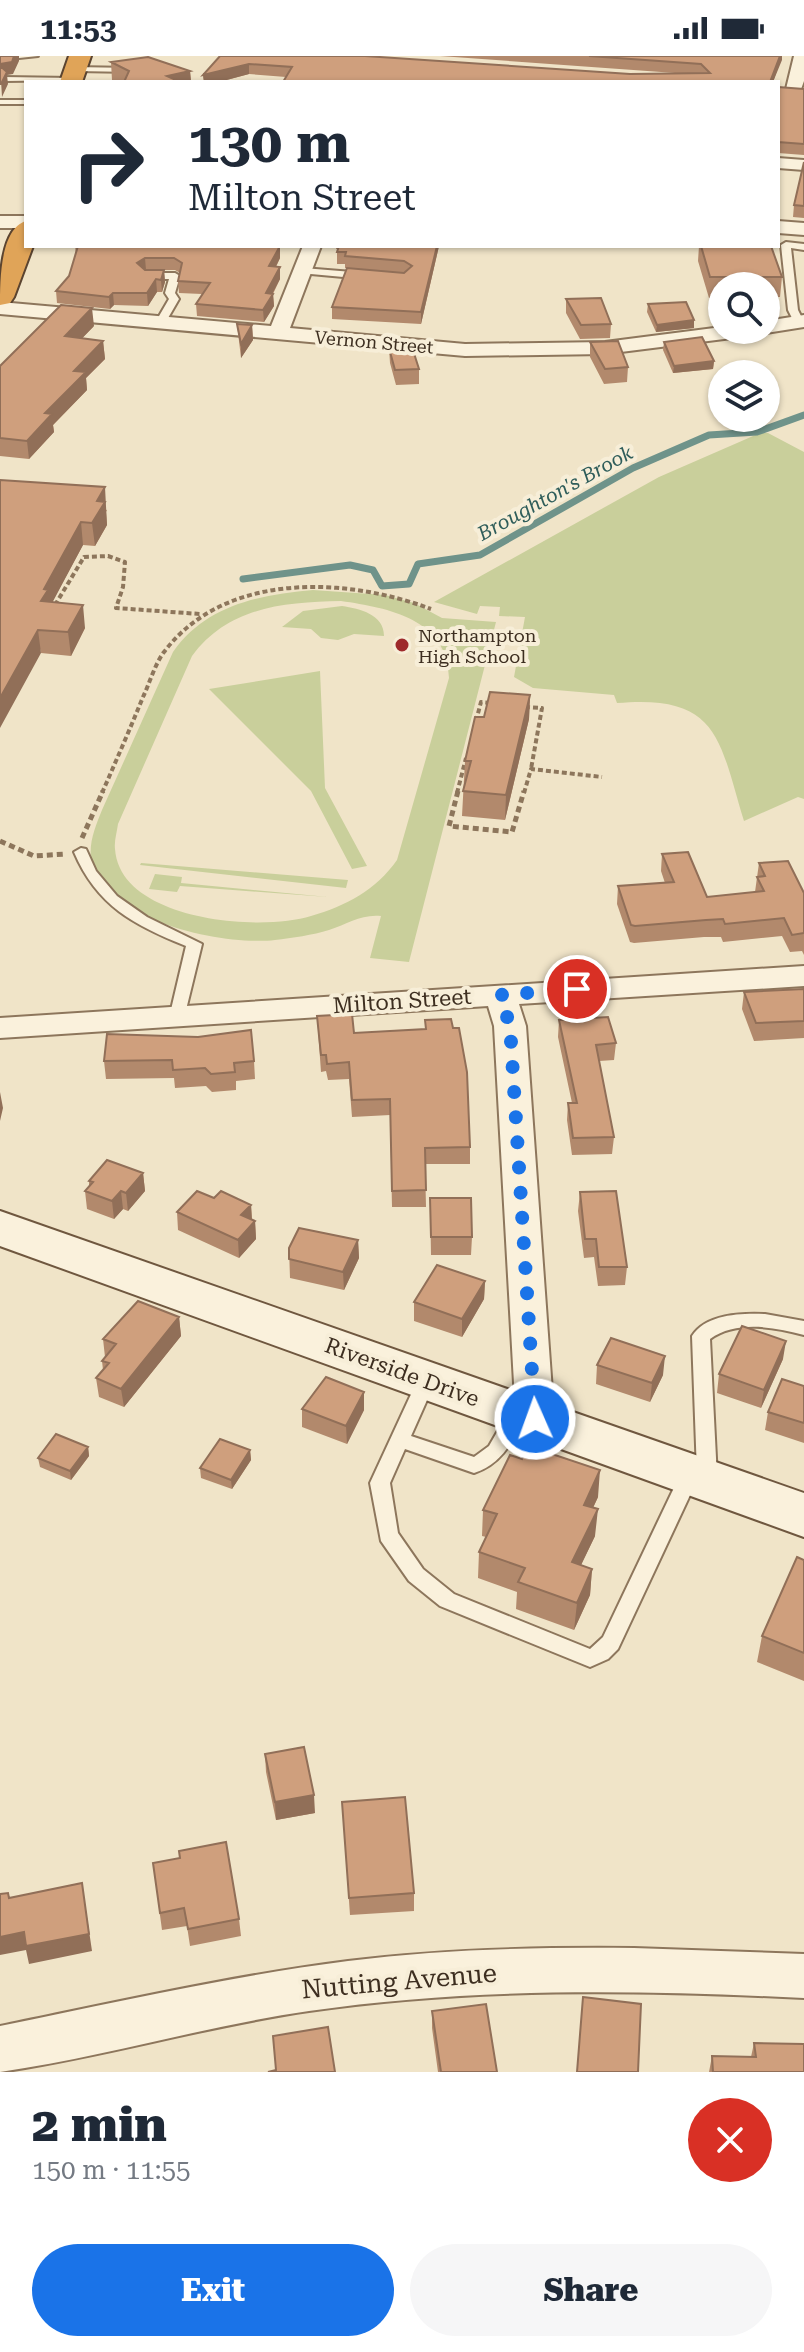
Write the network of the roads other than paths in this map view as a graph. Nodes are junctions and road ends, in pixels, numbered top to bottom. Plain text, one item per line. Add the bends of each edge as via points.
1 (34, 56) edge
2 (802, 56) edge
3 (0, 58) edge
4 (150, 70) edge
5 (75, 72) edge
6 (6, 79) edge
7 (792, 89) edge
8 (0, 102) edge
9 (24, 102) edge
10 (780, 163) edge
11 (804, 165) edge
12 (0, 222) edge
13 (780, 227) edge
14 (804, 229) edge
15 (24, 232) edge
16 (24, 235) edge
17 (804, 247) edge
18 (311, 248) edge
19 (303, 271) junction
20 (146, 276) edge
21 (375, 277) edge
22 (0, 297) edge
23 (0, 308) edge
24 (802, 321) edge
25 (160, 323) junction
26 (780, 325) edge
27 (278, 334) junction
28 (708, 336) edge
29 (81, 852) road end
30 (804, 976) edge
31 (500, 995) junction
32 (178, 1014) junction
33 (0, 1028) edge
34 (0, 1228) edge
35 (804, 1328) edge
36 (426, 1382) junction
37 (526, 1416) junction
38 (399, 1439) junction
39 (698, 1478) junction
40 (804, 1515) edge
41 (804, 1976) edge
42 (0, 2049) edge

1 - 3 lane
2 - 7 street
4 - 5 lane
5 - 6 lane
8 - 9 lane
10 - 11 street
12 - 15 street
13 - 14 street
16 - 22 highway
17 - 24 lane via 786,245 793,310
18 - 19 street
19 - 21 lane
19 - 27 street
20 - 25 lane via 175,276 170,293 174,299
23 - 25 street, Vernon Street
24 - 26 street
25 - 27 street, Vernon Street
27 - 28 street, Vernon Street via 532,351
29 - 32 lane via 102,893 141,923 194,944
30 - 31 street, Milton Street
31 - 32 street, Milton Street
31 - 37 street via 510,1026
32 - 33 street, Milton Street
34 - 36 street, Riverside Drive
35 - 39 lane via 771,1320 741,1322 710,1328 701,1336
36 - 37 street, Riverside Drive
36 - 38 lane
37 - 38 lane via 497,1452 474,1465
37 - 39 street, Riverside Drive
38 - 39 lane via 380,1483 388,1535 416,1575 447,1600 590,1658 611,1643
39 - 40 street, Riverside Drive
41 - 42 street, Nutting Avenue via 429,1974 273,1994

